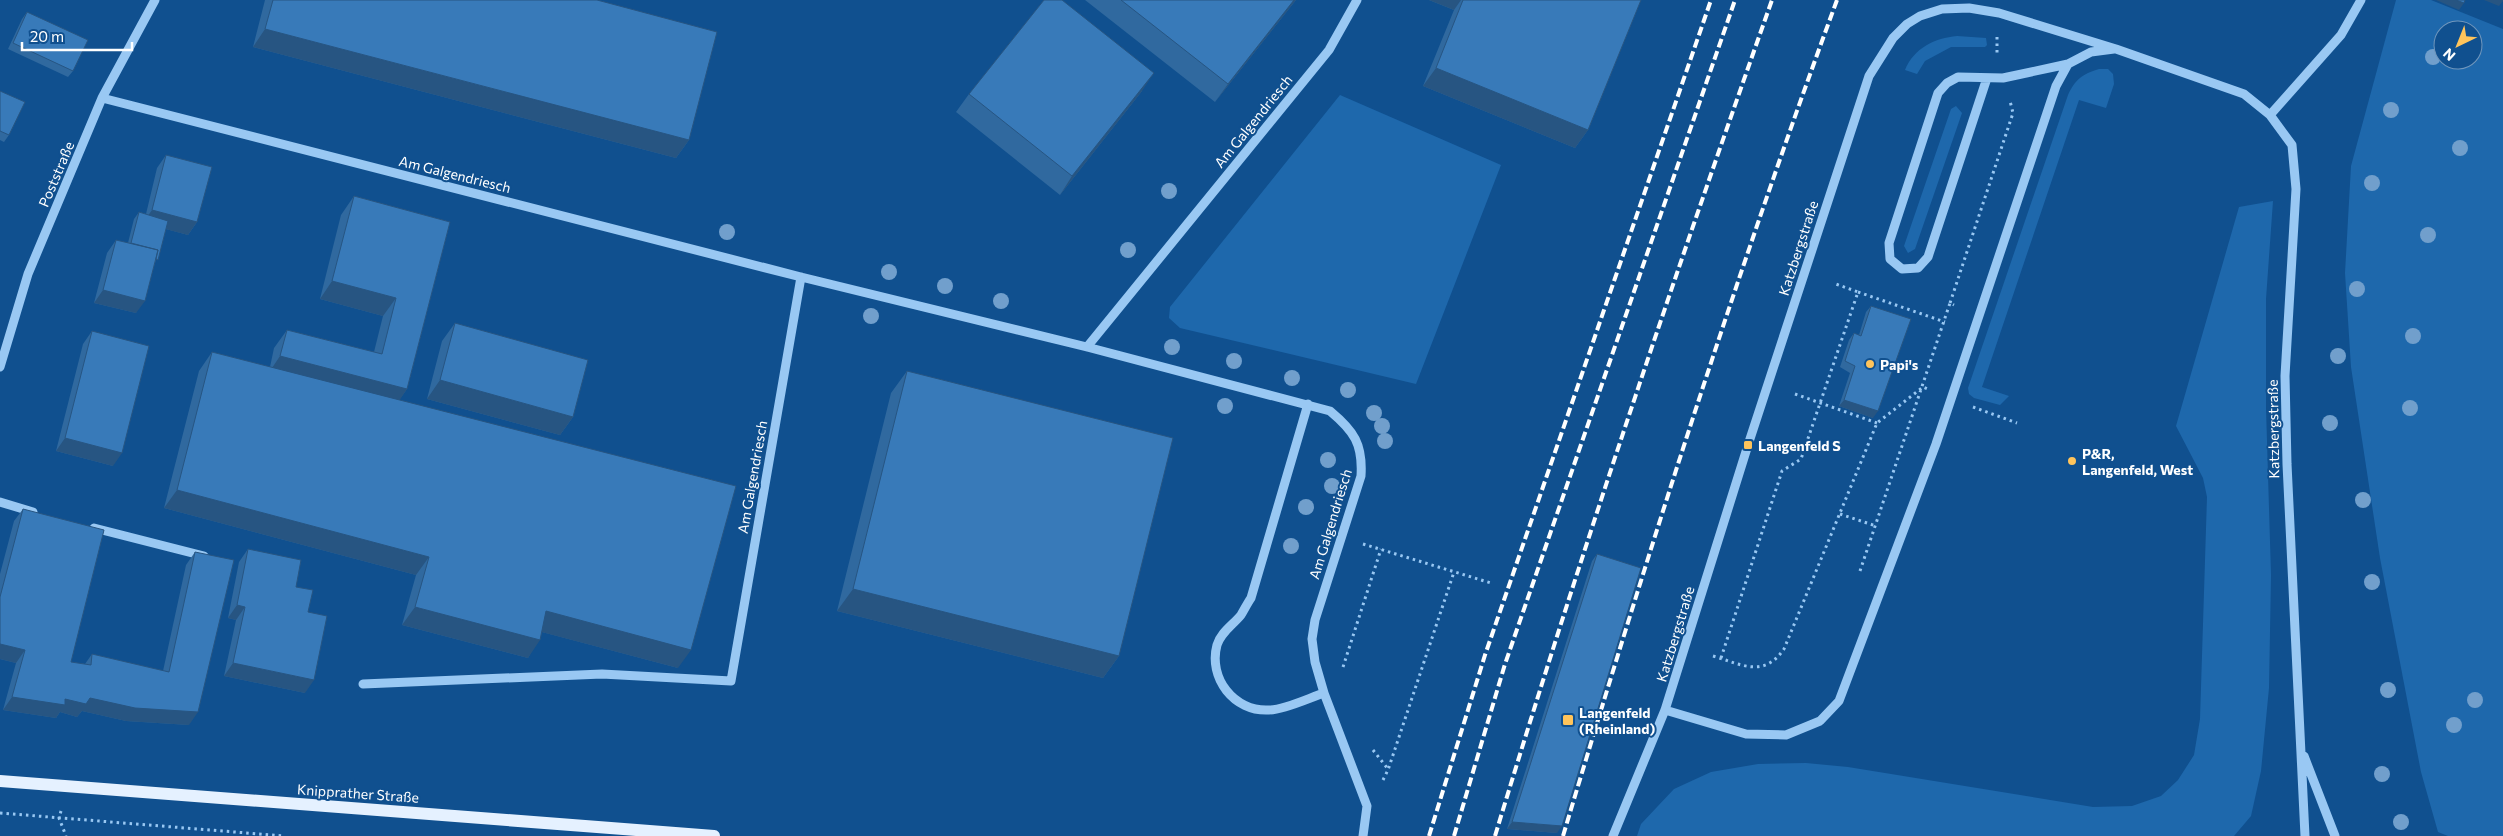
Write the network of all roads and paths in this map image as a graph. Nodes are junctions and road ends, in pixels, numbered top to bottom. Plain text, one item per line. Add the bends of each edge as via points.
1 (155, 0) edge
2 (1357, 0) edge
3 (2360, 0) edge
4 (2116, 49) junction
5 (2068, 64) junction
6 (1987, 78) junction
7 (102, 98) junction
8 (2270, 115) junction
9 (801, 277) junction
10 (1833, 283) dead end
11 (1858, 292) junction
12 (1954, 305) dead end
13 (1945, 322) junction
14 (1087, 347) junction
15 (0, 367) edge
16 (1923, 387) junction
17 (1795, 394) dead end
18 (1951, 398) junction
19 (1820, 403) junction
20 (1308, 404) junction
21 (1877, 423) junction
22 (2017, 423) dead end
23 (0, 502) edge
24 (42, 514) edge
25 (1840, 514) junction
26 (80, 524) edge
27 (1876, 526) junction
28 (1881, 527) dead end
29 (1341, 538) junction
30 (1381, 549) junction
31 (204, 556) edge
32 (1454, 572) junction
33 (1857, 580) dead end
34 (1491, 583) dead end
35 (1713, 656) dead end
36 (1720, 658) junction
37 (1342, 668) dead end
38 (363, 684) dead end
39 (1324, 693) junction
40 (1665, 710) junction
41 (1372, 748) dead end
42 (2301, 749) junction
43 (0, 781) edge
44 (0, 813) edge
45 (59, 818) junction
46 (66, 836) edge
47 (284, 836) edge
48 (714, 836) edge
49 (1363, 836) edge
50 (1612, 836) edge
51 (2305, 836) edge
52 (2335, 836) edge

1 - 7 street, Poststraße
2 - 14 street, Am Galgendriesch via 1329,50
3 - 8 street via 2341,35
4 - 5 street, Katzbergstraße via 2091,52
4 - 8 street, Katzbergstraße via 2244,94
4 - 40 street, Katzbergstraße via 1969,8 1942,9 1920,16 1893,38 1869,76
5 - 6 street, Katzbergstraße via 2003,78
5 - 18 street via 2056,86
6 - 6 street, Katzbergstraße via 1958,77 1947,82 1938,93 1889,243 1890,259 1902,269 1918,268 1928,257
7 - 9 street, Am Galgendriesch
7 - 15 street, Poststraße via 28,274
8 - 42 street, Katzbergstraße via 2292,145 2296,189 2285,376 2286,464
9 - 14 street, Am Galgendriesch
9 - 38 street, Am Galgendriesch via 731,681 602,674
10 - 11 path
11 - 13 path
11 - 19 path
12 - 13 path via 1950,303
13 - 16 path
14 - 20 street, Am Galgendriesch
16 - 18 path
16 - 21 path
16 - 27 path
17 - 19 path
18 - 22 path
18 - 40 street via 1839,701 1820,721 1786,735 1746,734
19 - 21 path
19 - 36 path via 1801,459 1782,471
20 - 29 street, Am Galgendriesch via 1330,411 1345,424 1356,439 1362,457 1360,476
20 - 39 street via 1251,598 1218,644 1214,664 1222,684 1234,699 1251,709 1270,710
21 - 25 path
23 - 24 street
25 - 27 path
25 - 36 path via 1778,657 1761,667 1751,668
26 - 31 street
27 - 28 path
27 - 33 path
29 - 30 path
29 - 39 street, Am Galgendriesch via 1312,639
30 - 32 path
30 - 37 path
32 - 34 path
32 - 41 path via 1388,770
35 - 36 path
39 - 49 street, Am Galgendriesch via 1367,806
40 - 50 street, Katzbergstraße
42 - 51 street, Katzbergstraße
42 - 52 street, Katzbergstraße
43 - 48 main road, Knipprather Straße
44 - 45 path
45 - 46 path
45 - 47 path

